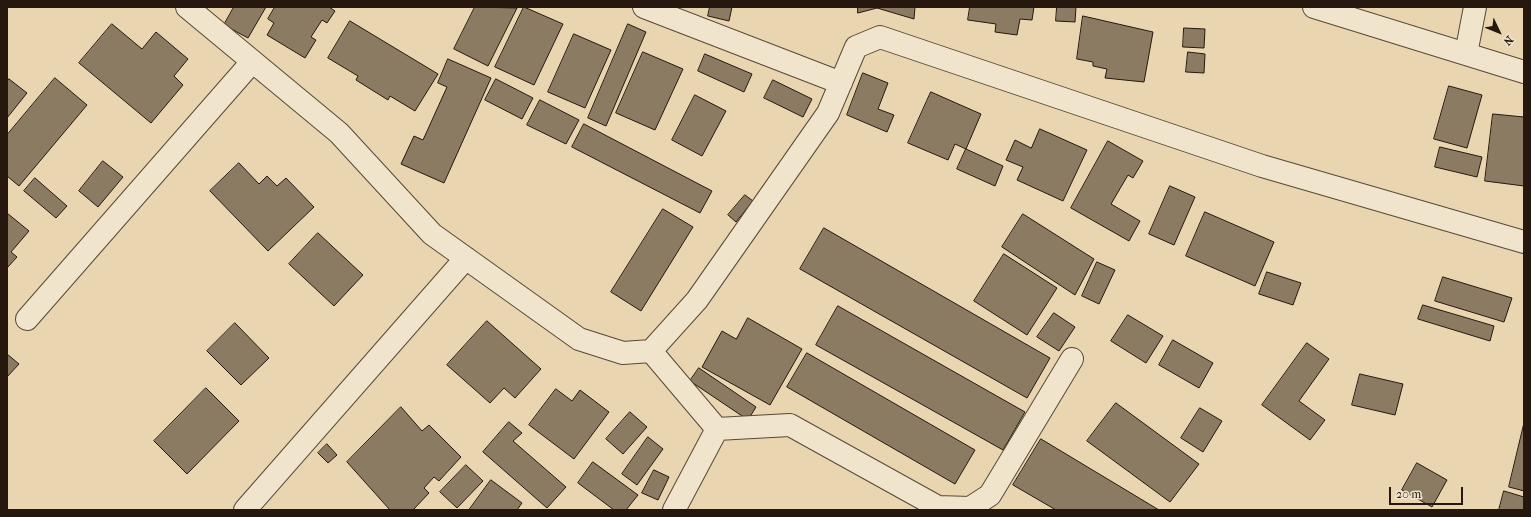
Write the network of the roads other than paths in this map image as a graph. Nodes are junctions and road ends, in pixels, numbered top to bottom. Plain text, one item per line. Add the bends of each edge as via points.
1 (187, 7) edge
2 (644, 7) edge
3 (1314, 7) edge
4 (1475, 7) edge
5 (1466, 54) junction
6 (252, 62) junction
7 (1524, 72) edge
8 (841, 82) junction
9 (1524, 242) edge
10 (466, 258) junction
11 (27, 320) dead end
12 (651, 351) junction
13 (1072, 359) dead end
14 (716, 429) junction
15 (245, 510) edge
16 (674, 510) edge

1 - 6 street
2 - 8 street
3 - 5 street
4 - 5 street
5 - 7 street
6 - 10 street via 340,133 432,234
6 - 11 street
8 - 9 street via 856,47 880,36 1262,166
8 - 12 street via 828,113 697,300
10 - 12 street via 579,339 623,353
10 - 15 street
12 - 14 street
13 - 14 street via 990,495 970,508 938,507 790,425
14 - 16 street

